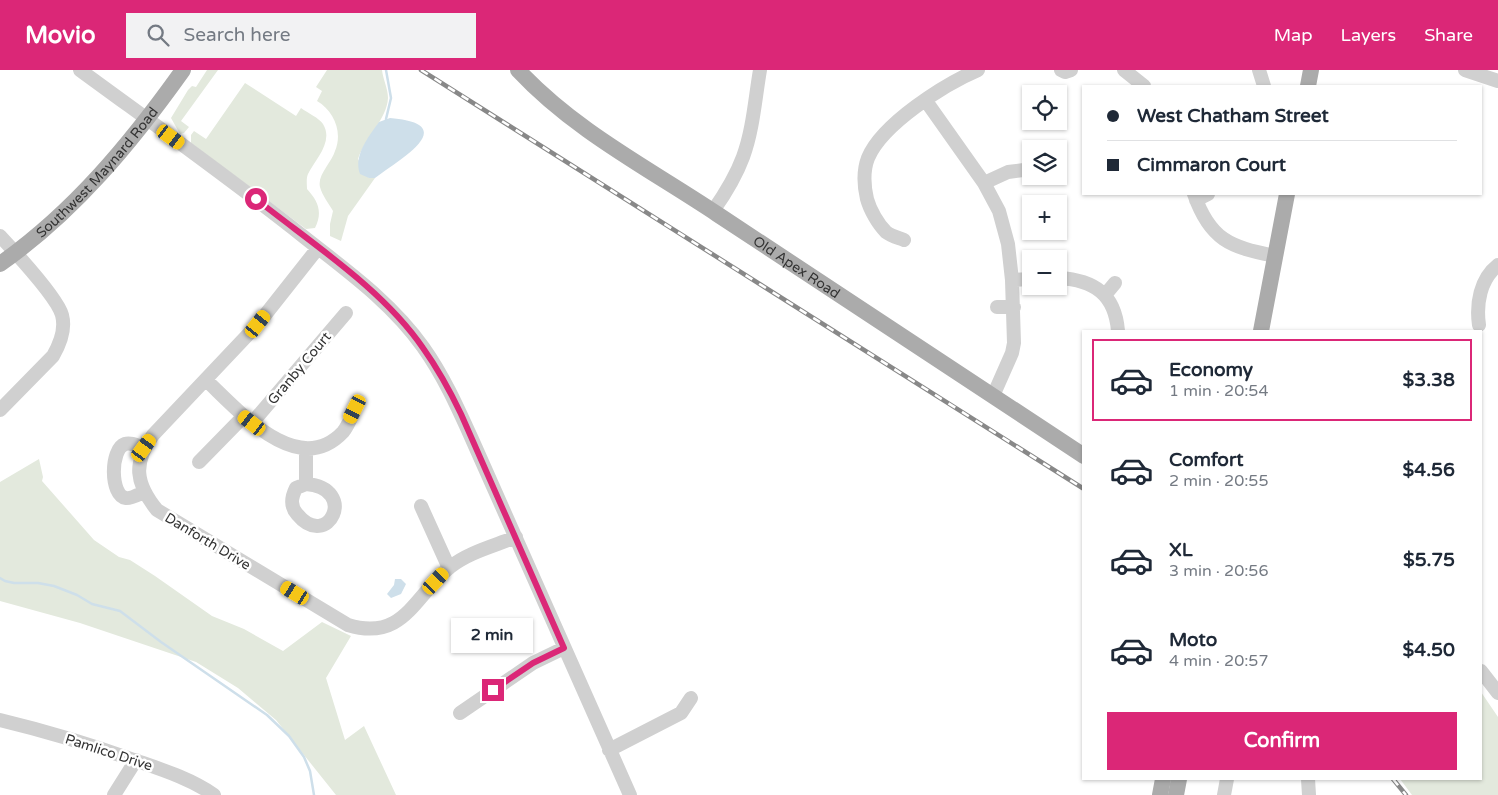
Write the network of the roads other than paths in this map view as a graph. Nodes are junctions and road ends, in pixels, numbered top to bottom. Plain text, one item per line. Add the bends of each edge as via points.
1 (80, 70) edge
2 (183, 70) edge
3 (518, 70) edge
4 (760, 70) edge
5 (978, 70) edge
6 (1061, 70) edge
7 (1071, 70) edge
8 (1124, 70) edge
9 (1259, 70) edge
10 (1311, 70) edge
11 (1465, 70) edge
12 (1498, 81) edge
13 (1143, 85) edge
14 (1264, 85) edge
15 (1308, 85) edge
16 (926, 101) junction
17 (146, 119) junction
18 (1022, 170) edge
19 (984, 183) junction
20 (1287, 195) edge
21 (1200, 196) edge
22 (713, 211) junction
23 (0, 236) edge
24 (904, 240) dead end
25 (318, 248) junction
26 (15, 253) junction
27 (1275, 256) junction
28 (0, 264) edge
29 (1498, 265) edge
30 (1022, 279) edge
31 (1067, 279) edge
32 (1012, 280) junction
33 (1115, 283) dead end
34 (1106, 295) junction
35 (997, 307) dead end
36 (1014, 307) junction
37 (346, 313) dead end
38 (1479, 325) dead end
39 (1118, 330) edge
40 (1261, 330) edge
41 (206, 380) junction
42 (993, 396) junction
43 (355, 409) dead end
44 (0, 410) edge
45 (248, 419) junction
46 (144, 448) junction
47 (306, 449) junction
48 (1082, 455) edge
49 (199, 462) dead end
50 (306, 484) dead end
51 (144, 492) junction
52 (421, 506) dead end
53 (516, 537) junction
54 (449, 568) junction
55 (564, 648) junction
56 (1482, 672) edge
57 (1498, 693) edge
58 (691, 698) dead end
59 (460, 713) dead end
60 (0, 720) edge
61 (609, 750) junction
62 (136, 760) junction
63 (1163, 780) edge
64 (1179, 780) edge
65 (1227, 780) edge
66 (1308, 780) edge
67 (114, 795) edge
68 (214, 795) edge
69 (630, 795) edge
70 (1160, 795) edge
71 (1176, 795) edge
72 (1224, 795) edge
73 (1309, 795) edge

1 - 17 street
2 - 17 main road, Southwest Maynard Road
3 - 22 main road, Old Apex Road via 584,129
4 - 22 street via 743,157
5 - 16 street
6 - 7 street
8 - 13 street
9 - 14 street
10 - 15 main road
11 - 12 street
16 - 19 street
16 - 24 street via 882,137 873,148 865,169 870,208 887,233
17 - 25 street
17 - 26 main road, Southwest Maynard Road via 92,186
18 - 19 street via 1008,172
19 - 32 street via 1003,224
20 - 27 main road
21 - 27 street via 1208,223 1221,237 1236,246
22 - 42 main road, Old Apex Road
23 - 26 street
25 - 41 street, Danforth Drive via 258,324
25 - 53 street via 384,303 423,346 445,382
26 - 28 main road, Southwest Maynard Road
26 - 44 street via 55,302 63,325 60,342 52,356
27 - 40 main road
29 - 38 street via 1478,301
30 - 32 street
31 - 34 street via 1080,280
32 - 36 street
33 - 34 street
34 - 39 street via 1112,304
35 - 36 street
36 - 42 street via 1012,353
37 - 45 street, Granby Court
41 - 45 street
41 - 46 street, Danforth Drive
42 - 48 main road, Old Apex Road
43 - 47 street via 344,431 337,437 324,446
45 - 47 street via 287,444
45 - 49 street, Granby Court
46 - 51 street, Danforth Drive via 139,471
46 - 51 street via 122,445 115,460 114,475 116,488 124,498
47 - 50 street
51 - 54 street, Danforth Drive via 157,510 348,625 361,629 376,630 398,622
52 - 54 street
53 - 54 street, Danforth Drive via 464,558
53 - 55 street
55 - 59 street via 533,663
55 - 61 street
56 - 57 street
58 - 61 street via 680,713
60 - 62 street, Pamlico Drive via 85,742
61 - 69 street
62 - 67 street
62 - 68 street, Pamlico Drive
63 - 70 main road
64 - 71 main road
65 - 72 street
66 - 73 street

